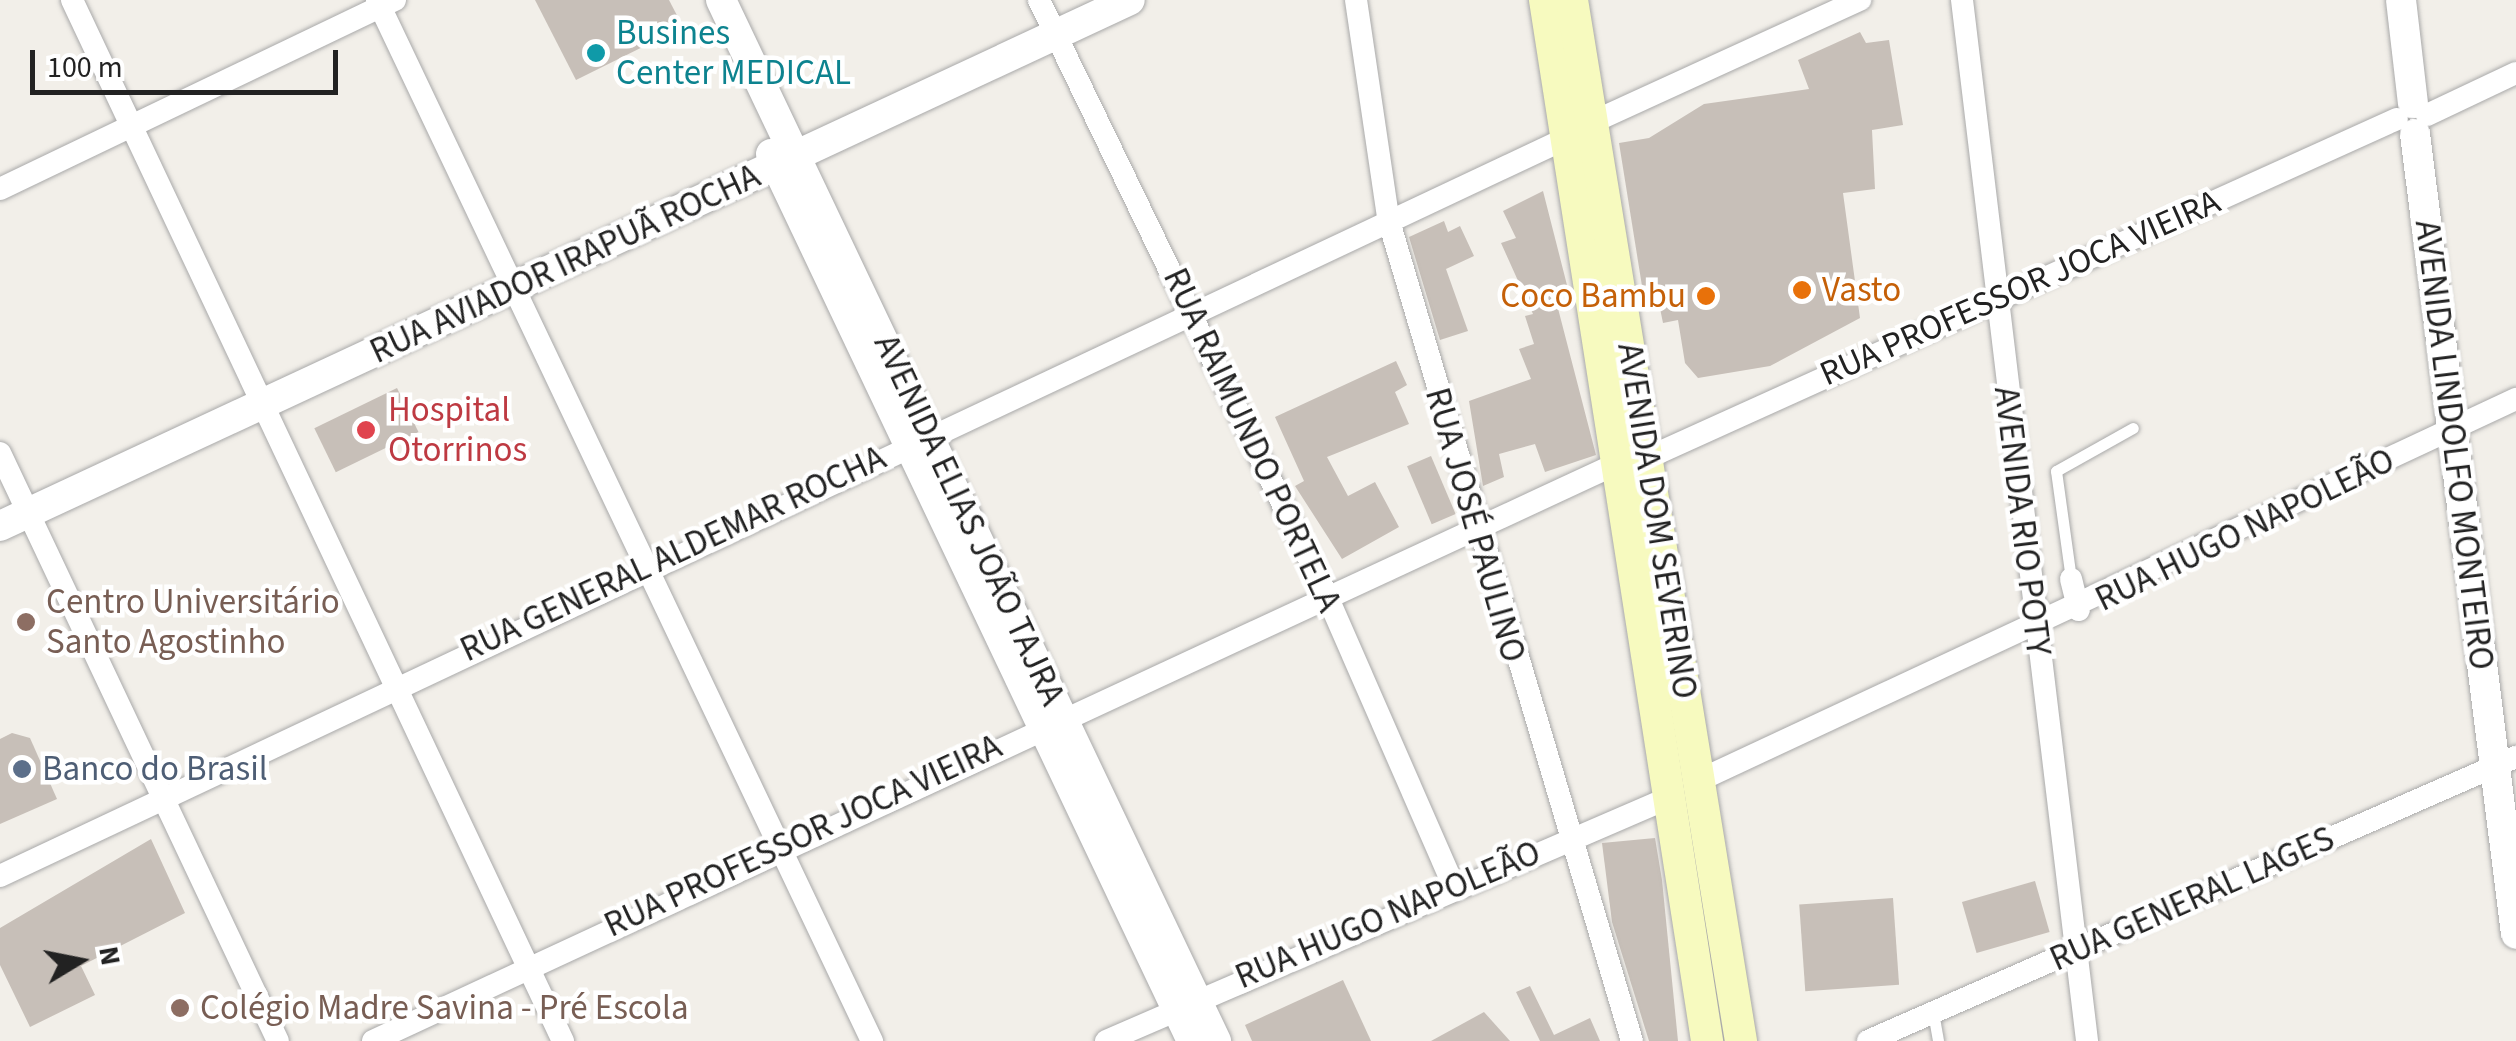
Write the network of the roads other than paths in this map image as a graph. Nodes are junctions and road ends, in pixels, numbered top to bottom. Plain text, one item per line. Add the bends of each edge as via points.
1 (72, 0) edge
2 (699, 0) edge
3 (721, 0) edge
4 (1039, 0) edge
5 (1130, 0) edge
6 (1356, 0) edge
7 (1545, 0) edge
8 (1572, 0) edge
9 (1860, 0) edge
10 (1962, 0) edge
11 (2401, 0) edge
12 (384, 2) edge
13 (1056, 35) junction
14 (2516, 73) edge
15 (2413, 118) junction
16 (132, 125) junction
17 (1580, 130) junction
18 (786, 162) junction
19 (0, 189) edge
20 (1388, 218) junction
21 (510, 294) junction
22 (1994, 298) junction
23 (1190, 309) junction
24 (2516, 400) edge
25 (265, 401) junction
26 (2132, 428) dead end
27 (2450, 431) junction
28 (918, 439) junction
29 (0, 453) edge
30 (1632, 461) junction
31 (28, 512) junction
32 (0, 526) edge
33 (1473, 529) junction
34 (648, 568) junction
35 (2071, 579) joint
36 (1327, 596) junction
37 (2079, 610) junction
38 (2036, 630) junction
39 (401, 683) junction
40 (1050, 722) junction
41 (2506, 762) edge
42 (1686, 788) junction
43 (160, 794) junction
44 (1569, 838) junction
45 (784, 844) junction
46 (0, 876) edge
47 (1453, 885) junction
48 (2516, 934) edge
49 (2076, 950) junction
50 (527, 964) junction
51 (1186, 1003) junction
52 (1933, 1012) junction
53 (278, 1041) edge
54 (373, 1041) edge
55 (563, 1041) edge
56 (872, 1041) edge
57 (1106, 1041) edge
58 (1192, 1041) edge
59 (1216, 1041) edge
60 (1632, 1041) edge
61 (1708, 1041) edge
62 (1741, 1041) edge
63 (1868, 1041) edge
64 (1938, 1041) edge
65 (2087, 1041) edge

1 - 16 street
2 - 18 street, AVENIDA ELIAS JOÃO TAJRA
3 - 18 street, AVENIDA ELIAS JOÃO TAJRA
4 - 13 street, RUA RAIMUNDO PORTELA
5 - 13 street, RUA AVIADOR IRAPUÃ ROCHA
6 - 20 street, RUA JOSÉ PAULINO
7 - 17 main road, AVENIDA DOM SEVERINO
8 - 17 main road, AVENIDA DOM SEVERINO
9 - 17 street, RUA GENERAL ALDEMAR ROCHA
10 - 22 street, AVENIDA RIO POTY
11 - 15 street, AVENIDA LINDOLFO MONTEIRO
12 - 16 street
12 - 21 street
13 - 18 street, RUA AVIADOR IRAPUÃ ROCHA
13 - 23 street, RUA RAIMUNDO PORTELA
14 - 15 street, RUA PROFESSOR JOCA VIEIRA
15 - 22 street, RUA PROFESSOR JOCA VIEIRA
15 - 27 street, AVENIDA LINDOLFO MONTEIRO
16 - 19 street
16 - 25 street
17 - 20 street, RUA GENERAL ALDEMAR ROCHA
17 - 30 main road, AVENIDA DOM SEVERINO
18 - 21 street, RUA AVIADOR IRAPUÃ ROCHA
18 - 28 street, AVENIDA ELIAS JOÃO TAJRA
20 - 23 street, RUA GENERAL ALDEMAR ROCHA
20 - 33 street, RUA JOSÉ PAULINO
21 - 25 street, RUA AVIADOR IRAPUÃ ROCHA
21 - 34 street
22 - 30 street, RUA PROFESSOR JOCA VIEIRA
22 - 38 street, AVENIDA RIO POTY
23 - 28 street, RUA GENERAL ALDEMAR ROCHA
23 - 36 street, RUA RAIMUNDO PORTELA
24 - 27 street, RUA HUGO NAPOLEÃO
25 - 31 street, RUA AVIADOR IRAPUÃ ROCHA
25 - 39 street
26 - 35 lane via 2056,471
27 - 37 street, RUA HUGO NAPOLEÃO
27 - 41 street, AVENIDA LINDOLFO MONTEIRO
28 - 34 street, RUA GENERAL ALDEMAR ROCHA
28 - 40 street, AVENIDA ELIAS JOÃO TAJRA
29 - 31 street
30 - 33 street, RUA PROFESSOR JOCA VIEIRA
30 - 42 main road, AVENIDA DOM SEVERINO
31 - 32 street, RUA AVIADOR IRAPUÃ ROCHA
31 - 43 street
33 - 36 street, RUA PROFESSOR JOCA VIEIRA
33 - 44 street, RUA JOSÉ PAULINO
34 - 39 street, RUA GENERAL ALDEMAR ROCHA
34 - 45 street
35 - 37 street
36 - 40 street, RUA PROFESSOR JOCA VIEIRA
36 - 47 street, RUA RAIMUNDO PORTELA
37 - 38 street, RUA HUGO NAPOLEÃO
38 - 42 street, RUA HUGO NAPOLEÃO
38 - 49 street, AVENIDA RIO POTY
39 - 43 street, RUA GENERAL ALDEMAR ROCHA
39 - 50 street
40 - 45 street, RUA PROFESSOR JOCA VIEIRA
40 - 51 street, AVENIDA ELIAS JOÃO TAJRA
41 - 48 street, AVENIDA LINDOLFO MONTEIRO
41 - 49 street, RUA GENERAL LAGES
42 - 44 street, RUA HUGO NAPOLEÃO
42 - 61 main road, AVENIDA DOM SEVERINO
42 - 62 main road, AVENIDA DOM SEVERINO
43 - 46 street, RUA GENERAL ALDEMAR ROCHA
43 - 53 street
44 - 47 street, RUA HUGO NAPOLEÃO
44 - 60 street, RUA JOSÉ PAULINO
45 - 50 street, RUA PROFESSOR JOCA VIEIRA
45 - 56 street
47 - 51 street, RUA HUGO NAPOLEÃO
49 - 52 street, RUA GENERAL LAGES
49 - 65 street, AVENIDA RIO POTY
50 - 54 street, RUA PROFESSOR JOCA VIEIRA
50 - 55 street
51 - 57 street, RUA HUGO NAPOLEÃO
51 - 58 street, AVENIDA ELIAS JOÃO TAJRA
51 - 59 street, AVENIDA ELIAS JOÃO TAJRA
52 - 63 street, RUA GENERAL LAGES
52 - 64 lane

